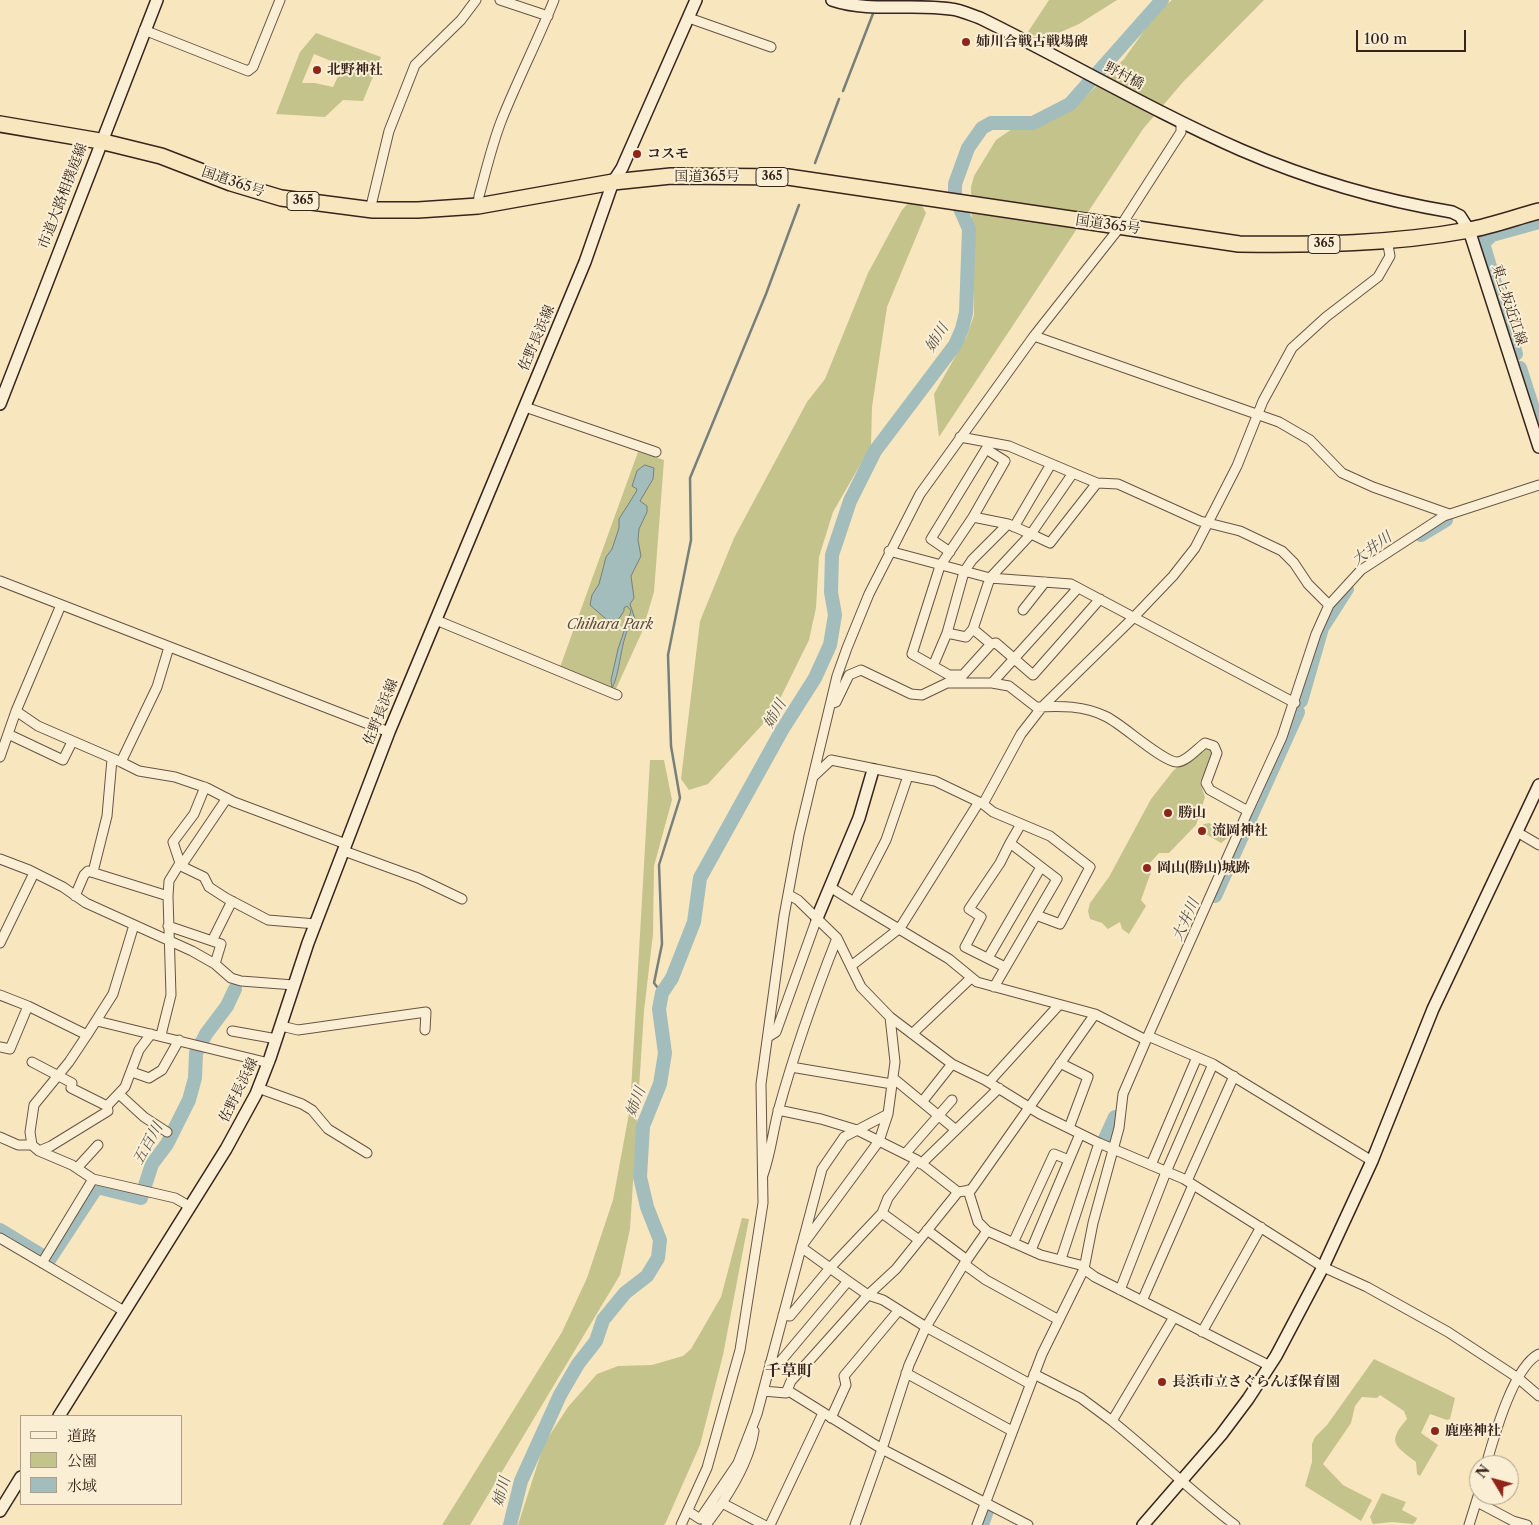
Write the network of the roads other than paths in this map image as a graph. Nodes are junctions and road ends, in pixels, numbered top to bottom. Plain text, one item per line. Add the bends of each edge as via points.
1 (157, 0) edge
2 (280, 0) edge
3 (476, 0) edge
4 (500, 0) edge
5 (554, 0) edge
6 (696, 0) edge
7 (832, 0) edge
8 (548, 16) junction
9 (690, 18) junction
10 (144, 30) junction
11 (771, 47) dead end
12 (1177, 120) junction
13 (0, 124) edge
14 (100, 141) junction
15 (613, 182) junction
16 (478, 206) junction
17 (370, 210) junction
18 (1539, 211) edge
19 (1113, 226) junction
20 (1469, 230) junction
21 (1387, 240) junction
22 (1034, 336) junction
23 (0, 404) edge
24 (525, 407) junction
25 (1258, 416) junction
26 (960, 437) junction
27 (1539, 447) edge
28 (656, 452) dead end
29 (1051, 464) junction
30 (1073, 473) junction
31 (1097, 483) junction
32 (1539, 485) edge
33 (1449, 514) junction
34 (973, 517) junction
35 (1208, 523) junction
36 (1011, 525) junction
37 (1031, 534) junction
38 (889, 551) junction
39 (950, 552) junction
40 (940, 566) junction
41 (964, 572) junction
42 (990, 578) junction
43 (0, 581) edge
44 (1045, 582) junction
45 (1078, 588) junction
46 (1100, 599) junction
47 (61, 604) junction
48 (1329, 605) junction
49 (1023, 610) dead end
50 (1134, 616) junction
51 (436, 620) junction
52 (973, 629) junction
53 (947, 633) junction
54 (991, 644) junction
55 (169, 647) junction
56 (1012, 659) junction
57 (933, 666) junction
58 (992, 682) junction
59 (617, 695) dead end
60 (831, 703) junction
61 (1295, 703) junction
62 (1042, 707) junction
63 (16, 711) junction
64 (388, 732) junction
65 (8, 734) junction
66 (72, 742) junction
67 (0, 757) edge
68 (112, 758) junction
69 (121, 762) junction
70 (873, 770) junction
71 (814, 776) junction
72 (908, 776) junction
73 (1539, 785) edge
74 (206, 788) junction
75 (227, 798) junction
76 (981, 803) junction
77 (1248, 811) junction
78 (1021, 824) junction
79 (1517, 832) junction
80 (1010, 843) junction
81 (1539, 844) edge
82 (345, 847) junction
83 (0, 859) edge
84 (180, 865) junction
85 (1041, 867) junction
86 (93, 872) junction
87 (34, 873) junction
88 (830, 887) junction
89 (789, 895) junction
90 (75, 896) junction
91 (168, 896) junction
92 (462, 899) dead end
93 (232, 901) junction
94 (854, 902) junction
95 (1036, 915) junction
96 (817, 918) junction
97 (316, 924) junction
98 (134, 925) junction
99 (168, 926) junction
100 (900, 928) junction
101 (837, 938) junction
102 (168, 940) junction
103 (212, 941) junction
104 (0, 943) edge
105 (988, 958) junction
106 (215, 964) junction
107 (850, 966) junction
108 (1006, 967) junction
109 (972, 978) junction
110 (294, 985) junction
111 (994, 987) junction
112 (0, 995) edge
113 (28, 1006) junction
114 (1058, 1006) junction
115 (1095, 1014) junction
116 (890, 1017) junction
117 (98, 1021) junction
118 (281, 1026) junction
119 (425, 1030) dead end
120 (232, 1031) dead end
121 (151, 1034) junction
122 (912, 1034) junction
123 (87, 1035) junction
124 (161, 1036) junction
125 (768, 1037) junction
126 (277, 1038) junction
127 (1147, 1038) junction
128 (179, 1040) junction
129 (0, 1047) edge
130 (1197, 1057) junction
131 (32, 1062) dead end
132 (268, 1063) junction
133 (1060, 1063) junction
134 (952, 1064) junction
135 (1213, 1064) junction
136 (791, 1067) junction
137 (132, 1072) junction
138 (58, 1076) junction
139 (1234, 1076) junction
140 (892, 1081) junction
141 (989, 1082) junction
142 (258, 1088) junction
143 (999, 1088) junction
144 (119, 1094) junction
145 (952, 1100) dead end
146 (922, 1102) junction
147 (107, 1106) junction
148 (1029, 1107) junction
149 (778, 1110) junction
150 (888, 1114) junction
151 (938, 1115) junction
152 (1069, 1128) junction
153 (857, 1130) junction
154 (956, 1130) junction
155 (167, 1132) dead end
156 (1080, 1134) junction
157 (0, 1137) edge
158 (879, 1141) junction
159 (1099, 1143) junction
160 (98, 1144) dead end
161 (35, 1148) junction
162 (1113, 1149) junction
163 (367, 1153) dead end
164 (905, 1154) junction
165 (1069, 1160) junction
166 (1372, 1161) junction
167 (919, 1162) junction
168 (1150, 1165) junction
169 (77, 1168) junction
170 (1166, 1172) junction
171 (93, 1179) junction
172 (762, 1180) junction
173 (1190, 1183) junction
174 (968, 1190) junction
175 (958, 1192) junction
176 (188, 1206) junction
177 (882, 1214) junction
178 (1261, 1226) junction
179 (927, 1230) junction
180 (986, 1231) junction
181 (0, 1238) edge
182 (919, 1240) junction
183 (1013, 1242) junction
184 (801, 1247) junction
185 (1031, 1250) junction
186 (1061, 1259) junction
187 (965, 1262) junction
188 (42, 1263) junction
189 (1084, 1267) junction
190 (1322, 1267) junction
191 (830, 1268) junction
192 (848, 1281) junction
193 (1120, 1290) junction
194 (868, 1295) junction
195 (1142, 1301) junction
196 (899, 1310) junction
197 (124, 1311) junction
198 (783, 1315) junction
199 (1174, 1317) junction
200 (1059, 1320) junction
201 (926, 1327) junction
202 (1202, 1332) junction
203 (1537, 1358) edge
204 (770, 1363) junction
205 (1270, 1366) junction
206 (906, 1373) junction
207 (1034, 1374) junction
208 (1518, 1378) junction
209 (1030, 1384) junction
210 (787, 1390) junction
211 (763, 1391) junction
212 (1539, 1396) edge
213 (757, 1414) junction
214 (60, 1415) edge
215 (827, 1415) junction
216 (1112, 1421) junction
217 (1012, 1432) junction
218 (882, 1449) junction
219 (1489, 1455) edge
220 (20, 1479) edge
221 (1182, 1479) junction
222 (722, 1503) junction
223 (985, 1503) junction
224 (1475, 1505) edge
225 (1490, 1505) edge
226 (0, 1511) edge
227 (688, 1512) junction
228 (701, 1523) edge
229 (681, 1525) edge
230 (764, 1525) edge
231 (770, 1525) edge
232 (855, 1525) edge
233 (977, 1525) edge
234 (1028, 1525) edge
235 (1143, 1525) edge
236 (1236, 1525) edge
237 (1469, 1525) edge
238 (1526, 1525) edge

1 - 10 street, 市道大路相撲庭線
2 - 10 street via 254,66 248,71
3 - 17 street via 461,20 415,65 389,131
4 - 8 street
5 - 8 street
6 - 9 street, 佐野長浜線
7 - 12 street, 野村橋 via 864,8 919,6 953,9 980,18
8 - 16 street via 501,122
9 - 11 street
9 - 15 street, 佐野長浜線
10 - 14 street, 市道大路相撲庭線
12 - 19 street via 1181,132
12 - 20 street, 野村橋 via 1295,171 1392,202 1452,212 1460,216
13 - 14 highway, 国道365号 / 365
14 - 17 highway, 国道365号 / 365 via 161,156 281,198
14 - 23 street, 市道大路相撲庭線
15 - 16 highway, 国道365号 / 365
15 - 19 highway, 国道365号 / 365 via 671,176 788,177
15 - 24 street, 佐野長浜線 via 585,262
16 - 17 highway, 国道365号 / 365
18 - 20 highway, 国道365号 / 365
19 - 21 highway, 国道365号 / 365 via 1239,244 1310,245
19 - 22 street
20 - 21 highway, 国道365号 / 365
20 - 27 street, 東上坂近江線
21 - 25 street via 1390,256 1378,277 1292,348
22 - 25 street
22 - 26 street
24 - 28 street
24 - 51 street, 佐野長浜線
25 - 33 street via 1278,422 1310,440 1342,473
25 - 35 street via 1238,466
26 - 29 street via 1009,446
26 - 38 street via 920,494
29 - 30 street
29 - 36 street
30 - 31 street
30 - 37 street
31 - 35 street via 1118,484
31 - 37 street via 1050,543
32 - 33 street
33 - 48 street via 1361,570
34 - 36 street
34 - 39 street
34 - 39 street via 1006,461 986,449 930,539
35 - 48 street via 1240,531 1282,551
35 - 50 street via 1195,548 1173,576
36 - 37 street
36 - 41 street via 972,560
37 - 42 street
38 - 40 street
38 - 60 street via 847,648
39 - 40 street
40 - 41 street
40 - 57 street via 912,654
41 - 42 street
41 - 53 street
42 - 44 street
42 - 52 street
43 - 47 street
44 - 45 street via 1071,584
44 - 49 street
45 - 46 street
45 - 56 street
46 - 50 street
46 - 56 street via 1033,675
47 - 55 street
47 - 63 street
48 - 61 street via 1316,634
50 - 61 street
50 - 62 street
51 - 59 street
51 - 64 street, 佐野長浜線
52 - 53 street via 966,637
52 - 54 street
53 - 57 street
54 - 56 street via 996,643
54 - 57 street via 963,675 949,675
55 - 64 street
55 - 69 street via 157,687
56 - 58 street
58 - 60 street via 947,683 922,695 910,694 861,670 849,675 836,702
58 - 62 street via 1009,686 1036,707
60 - 71 street
61 - 77 street
62 - 76 street via 1021,734
62 - 77 street via 1065,706 1100,714 1175,762 1183,760 1205,743 1211,744 1217,753 1206,784 1210,790
63 - 65 street
63 - 66 street
64 - 82 street, 佐野長浜線
65 - 66 street via 63,760
65 - 67 street
66 - 68 street
68 - 69 street
68 - 86 street via 107,816
69 - 74 street via 138,771 175,777
70 - 71 street via 831,760
70 - 72 street
70 - 88 street via 859,818
71 - 89 street via 799,835
72 - 76 street via 935,781
72 - 94 street via 886,840
73 - 79 street
74 - 75 street
74 - 84 street via 194,814 173,842
75 - 82 street
75 - 84 street
76 - 78 street
76 - 100 street
77 - 127 street
78 - 80 street
78 - 95 street via 1050,836 1090,867 1060,924
79 - 81 street
79 - 166 street via 1433,1009
80 - 85 street
80 - 105 street via 968,909 982,918 965,947
82 - 92 street
82 - 97 street, 佐野長浜線
83 - 87 street
84 - 91 street via 169,881
84 - 93 street via 204,878 209,887
85 - 95 street via 1056,879
85 - 105 street
86 - 90 street via 84,874
86 - 91 street
87 - 90 street
87 - 104 street
88 - 94 street
88 - 96 street
89 - 96 street
89 - 125 street
90 - 98 street
91 - 99 street
93 - 97 street via 268,920
93 - 103 street
94 - 100 street
95 - 108 street
96 - 101 street
96 - 125 street via 776,1032
97 - 110 street, 佐野長浜線
98 - 102 street
98 - 117 street via 113,994
99 - 102 street
99 - 103 street
100 - 107 street
100 - 109 street
101 - 107 street
101 - 136 street
102 - 106 street
102 - 124 street via 171,995
103 - 106 street via 221,944
105 - 108 street
106 - 110 street via 231,978 241,981
107 - 116 street via 861,987
108 - 111 street
109 - 111 street
109 - 122 street
110 - 118 street, 佐野長浜線
111 - 114 street
112 - 113 street
113 - 123 street
113 - 129 street via 10,1049
114 - 115 street
114 - 141 street
115 - 127 street
115 - 133 street
116 - 122 street
116 - 140 street via 895,1062
117 - 121 street
117 - 123 street
118 - 119 street via 298,1030 426,1012
118 - 126 street, 佐野長浜線
120 - 126 street
121 - 124 street
121 - 137 street via 139,1050
122 - 134 street
123 - 138 street
124 - 128 street
125 - 172 street via 761,1084
126 - 132 street, 佐野長浜線
127 - 130 street
127 - 162 street via 1123,1094
128 - 132 street
128 - 137 street via 162,1070 149,1078
130 - 135 street
130 - 168 street
131 - 138 street
132 - 142 street, 佐野長浜線
133 - 148 street
133 - 152 street via 1088,1076
134 - 141 street
134 - 146 street
135 - 139 street
135 - 170 street
136 - 140 street
136 - 149 street
137 - 144 street
138 - 147 street via 72,1083 71,1088
138 - 161 street via 34,1105 30,1132
139 - 166 street
139 - 173 street
140 - 146 street
140 - 150 street
141 - 143 street
142 - 163 street via 302,1104 312,1110 328,1129
142 - 176 street, 佐野長浜線 via 237,1129
143 - 148 street
143 - 154 street
144 - 147 street
144 - 155 street via 144,1117
145 - 151 street
146 - 151 street
147 - 161 street via 108,1111 51,1146
148 - 152 street
148 - 174 street
149 - 153 street
149 - 172 street via 771,1154
150 - 153 street
150 - 158 street
151 - 154 street
151 - 164 street
152 - 156 street
153 - 158 street
153 - 184 street via 844,1137 822,1168
154 - 167 street
156 - 159 street
156 - 165 street
157 - 161 street
158 - 164 street
158 - 184 street
159 - 162 street
159 - 186 street
160 - 169 street
161 - 169 street
162 - 168 street
162 - 189 street
164 - 167 street
165 - 183 street via 1054,1154
165 - 185 street
166 - 190 street
167 - 175 street
167 - 177 street via 888,1198
168 - 170 street
169 - 171 street
170 - 173 street
170 - 193 street
171 - 176 street via 175,1198
171 - 188 street
172 - 227 street via 762,1203 740,1350 719,1432
173 - 178 street
173 - 195 street
174 - 175 street
174 - 180 street via 978,1222
175 - 179 street
176 - 197 street, 佐野長浜線
177 - 182 street
177 - 191 street
178 - 190 street
178 - 202 street
179 - 182 street
179 - 187 street
180 - 183 street
180 - 187 street
181 - 188 street
182 - 194 street via 896,1269
183 - 185 street
184 - 191 street
184 - 198 street
185 - 186 street
186 - 189 street
187 - 200 street via 986,1280
187 - 201 street
188 - 197 street
189 - 193 street
189 - 200 street
190 - 205 street
190 - 208 street via 1367,1287 1448,1332
191 - 192 street
191 - 198 street via 790,1316
192 - 194 street
192 - 204 street via 780,1362
193 - 195 street
194 - 196 street
194 - 210 street via 791,1381
195 - 199 street
196 - 201 street
196 - 215 street via 844,1376 846,1385
197 - 214 street, 佐野長浜線
198 - 204 street
199 - 202 street
199 - 216 street
200 - 207 street
201 - 206 street
201 - 209 street
202 - 205 street
203 - 208 street
204 - 211 street
205 - 221 street via 1226,1428
206 - 217 street
206 - 218 street
207 - 209 street
207 - 216 street via 1081,1398
208 - 212 street
208 - 219 street via 1500,1414
209 - 217 street
210 - 211 street via 786,1393
210 - 215 street
211 - 213 street
213 - 222 street via 752,1444
213 - 228 street via 738,1462
215 - 218 street
215 - 231 street
216 - 221 street
217 - 223 street
218 - 223 street
218 - 232 street
220 - 226 street
221 - 235 street
221 - 236 street
222 - 228 street
222 - 230 street
223 - 233 street
223 - 234 street
224 - 237 street
225 - 238 street via 1513,1521
227 - 228 street
227 - 229 street

